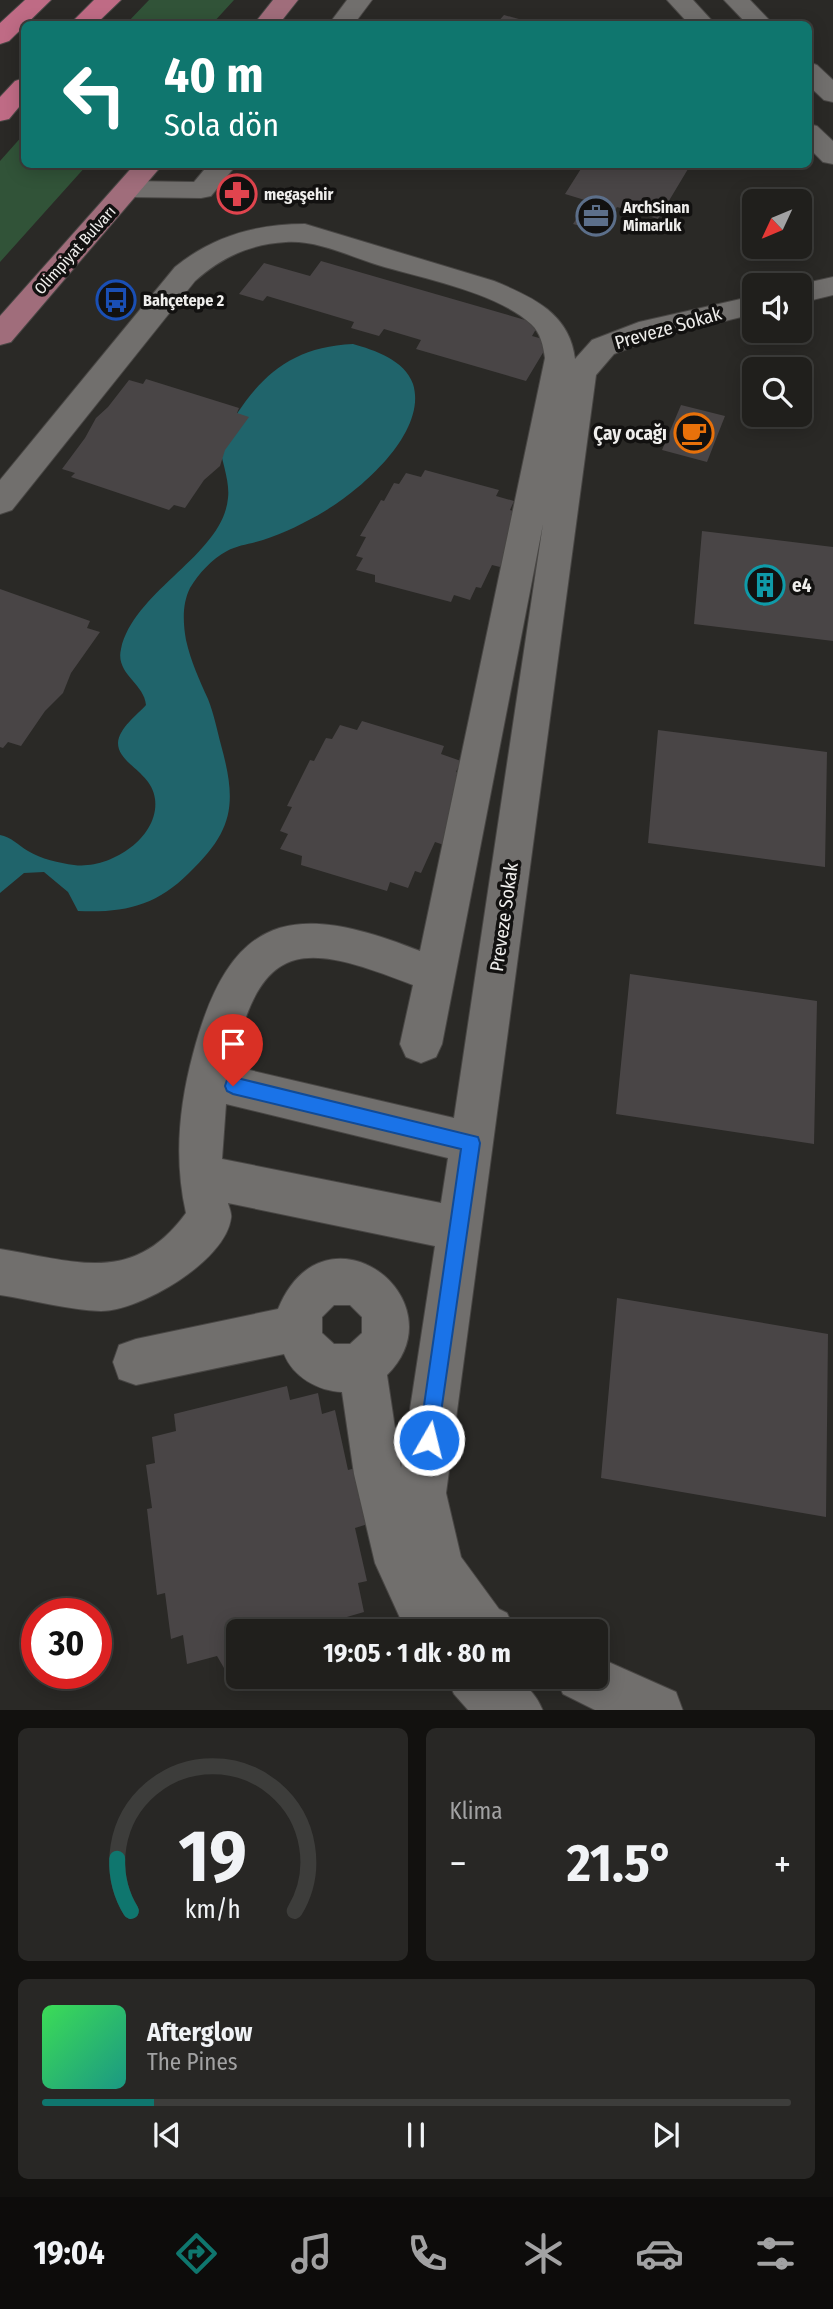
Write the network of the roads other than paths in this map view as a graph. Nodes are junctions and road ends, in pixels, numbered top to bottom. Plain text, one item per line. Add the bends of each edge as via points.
1 (39, 0) edge
2 (109, 0) edge
3 (286, 0) edge
4 (360, 0) edge
5 (679, 0) edge
6 (736, 0) edge
7 (85, 21) edge
8 (268, 21) edge
9 (343, 21) edge
10 (700, 21) edge
11 (758, 21) edge
12 (0, 36) edge
13 (812, 74) edge
14 (21, 89) edge
15 (833, 94) edge
16 (0, 113) edge
17 (812, 136) edge
18 (833, 156) edge
19 (147, 168) edge
20 (220, 168) edge
21 (129, 189) junction
22 (833, 286) edge
23 (812, 291) edge
24 (742, 308) edge
25 (0, 335) edge
26 (0, 502) edge
27 (435, 975) junction
28 (421, 1044) dead end
29 (209, 1080) junction
30 (471, 1143) junction
31 (201, 1176) junction
32 (459, 1229) junction
33 (0, 1272) edge
34 (298, 1328) junction
35 (136, 1362) dead end
36 (362, 1364) junction
37 (427, 1619) edge
38 (475, 1619) edge
39 (608, 1688) edge
40 (483, 1689) edge
41 (517, 1710) edge
42 (657, 1710) edge

1 - 12 highway
2 - 7 highway
3 - 8 main road
4 - 9 street
5 - 10 street
6 - 11 street
13 - 15 street
14 - 16 highway
17 - 18 street
19 - 21 main road, Olimpiyat Bulvarı
20 - 21 street via 201,190
21 - 25 main road, Olimpiyat Bulvarı
22 - 23 street
24 - 30 street, Preveze Sokak via 615,342 603,347 581,372
26 - 27 street via 185,274 203,257 238,240 275,232 305,233 484,288 543,318 556,338 560,358
27 - 28 street
27 - 29 street via 347,944 318,940 282,945 254,963 236,991 221,1026
29 - 30 street
29 - 31 street via 201,1131
30 - 32 street, Preveze Sokak
31 - 32 street
31 - 33 street via 209,1218 190,1245 160,1269 103,1288
32 - 38 street, Preveze Sokak via 422,1493 438,1567
34 - 35 street
34 - 36 street via 301,1342 320,1364 334,1369
34 - 36 street via 306,1300 329,1282 357,1283 370,1290 384,1314 385,1329 373,1355
36 - 37 street via 378,1474 400,1563
39 - 42 street
40 - 41 street

